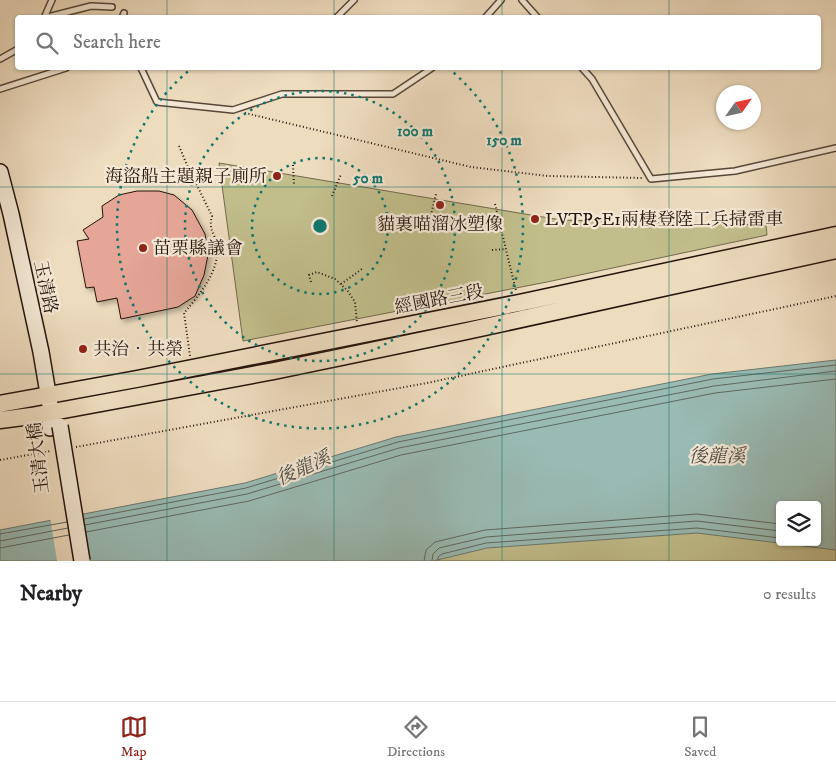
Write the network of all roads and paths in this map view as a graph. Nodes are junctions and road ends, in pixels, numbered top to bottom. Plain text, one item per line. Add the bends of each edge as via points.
1 (52, 0) edge
2 (354, 0) edge
3 (501, 0) edge
4 (522, 0) edge
5 (112, 7) dead end
6 (45, 15) edge
7 (56, 15) edge
8 (339, 15) edge
9 (488, 15) edge
10 (535, 15) edge
11 (15, 51) edge
12 (0, 59) edge
13 (60, 70) edge
14 (142, 70) edge
15 (429, 70) edge
16 (584, 70) edge
17 (0, 89) edge
18 (233, 110) junction
19 (179, 146) dead end
20 (836, 148) edge
21 (293, 164) dead end
22 (0, 172) edge
23 (340, 174) dead end
24 (651, 178) junction
25 (294, 186) dead end
26 (436, 194) dead end
27 (332, 196) dead end
28 (494, 204) dead end
29 (430, 220) dead end
30 (836, 235) edge
31 (506, 249) junction
32 (492, 250) dead end
33 (836, 250) edge
34 (362, 269) dead end
35 (311, 282) dead end
36 (341, 284) junction
37 (517, 293) dead end
38 (836, 296) edge
39 (358, 325) dead end
40 (190, 358) dead end
41 (49, 395) junction
42 (0, 404) edge
43 (0, 420) edge
44 (54, 422) junction
45 (68, 448) dead end
46 (58, 450) dead end
47 (0, 460) edge
48 (72, 561) edge
49 (82, 561) edge

1 - 6 lane
2 - 8 lane
3 - 9 lane
4 - 10 lane
5 - 7 lane via 91,6
11 - 12 lane
13 - 17 lane
14 - 18 lane via 157,102
15 - 18 lane via 393,94 282,94
16 - 24 lane
18 - 24 path via 471,166 548,176
19 - 40 path via 212,216 210,226 216,237 218,254 214,271 184,313
20 - 24 lane via 735,171
21 - 25 path
22 - 41 street, 玉清路 via 12,214
23 - 27 path
26 - 29 path
28 - 31 path
30 - 41 main road, 經國路三段 via 519,303
31 - 32 path
31 - 37 path
33 - 44 main road, 經國路三段 via 274,371
34 - 36 path
35 - 36 path via 309,275 317,272
36 - 39 path via 355,302
38 - 45 path via 427,383
41 - 42 main road, 經國路三段
41 - 44 street, 玉清路
43 - 44 main road, 經國路三段
44 - 48 street, 玉清大橋
44 - 49 street, 玉清大橋, bridge
46 - 47 path

